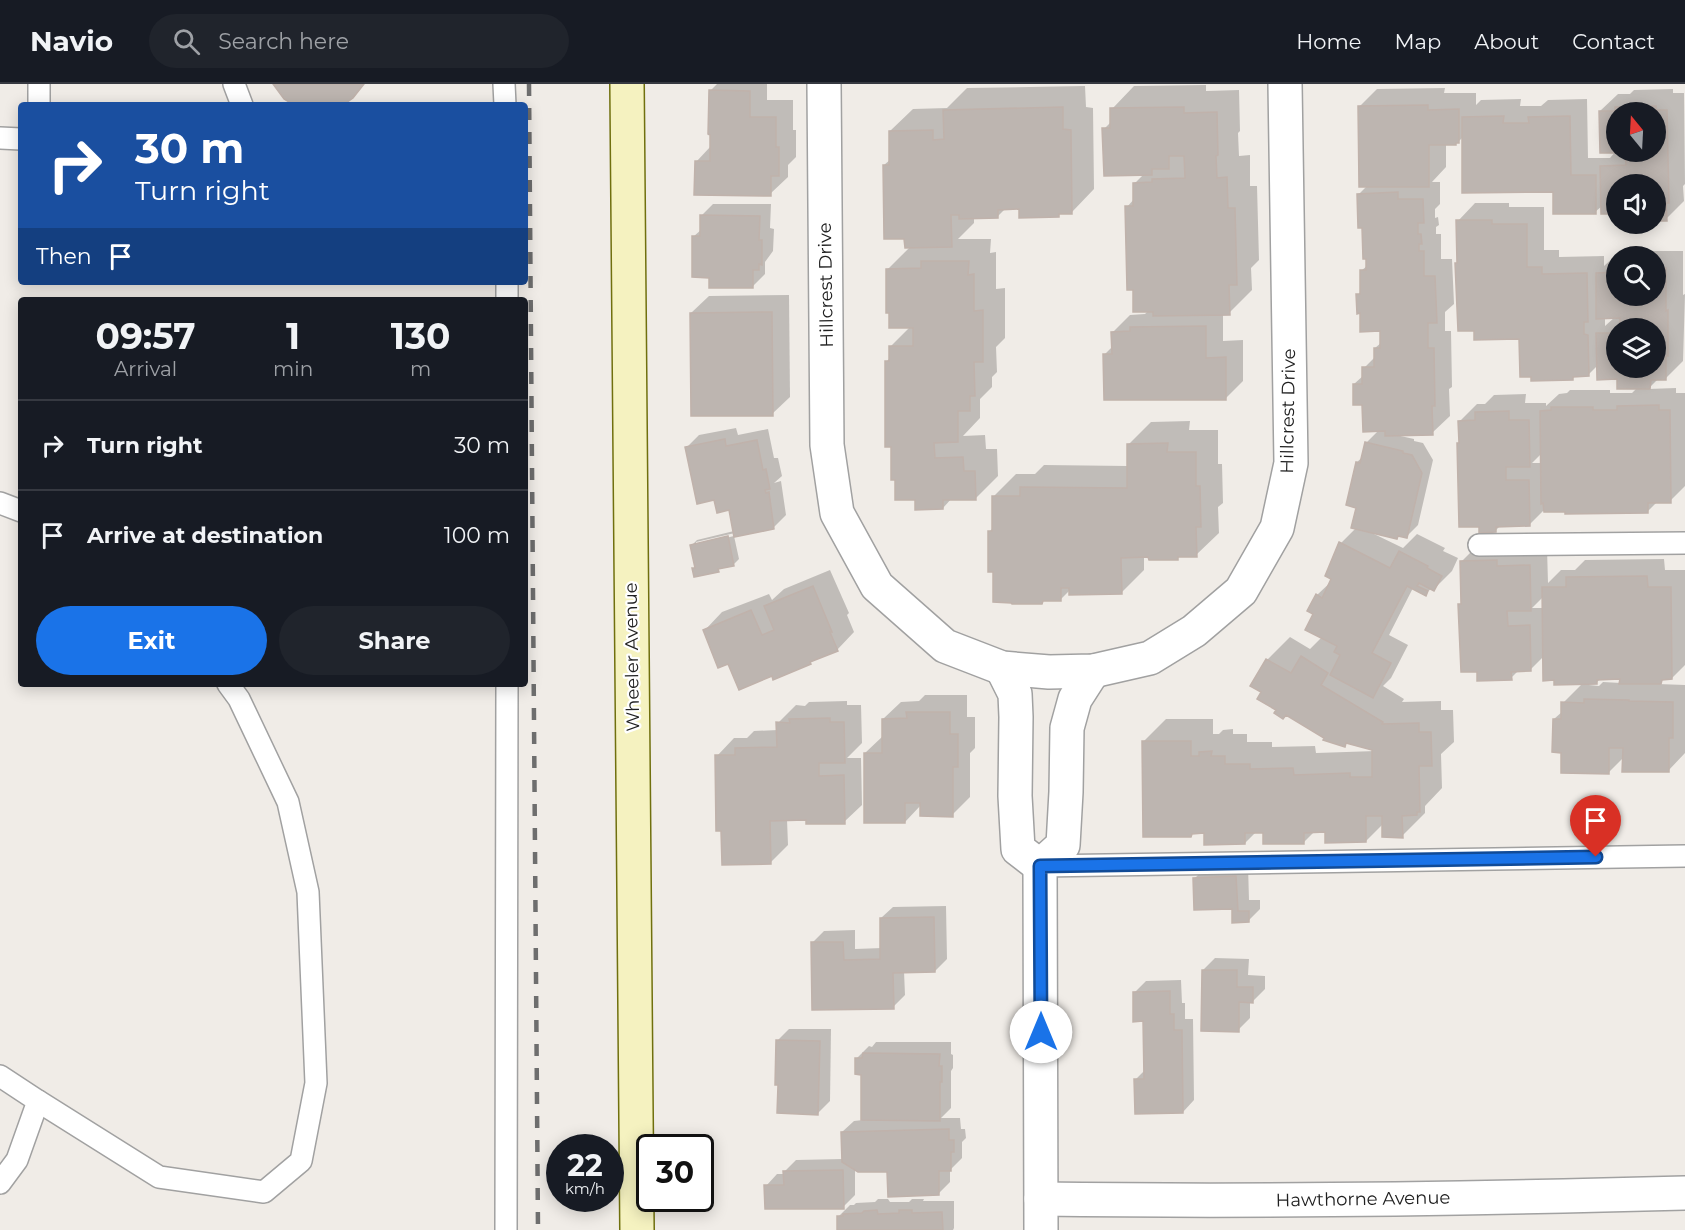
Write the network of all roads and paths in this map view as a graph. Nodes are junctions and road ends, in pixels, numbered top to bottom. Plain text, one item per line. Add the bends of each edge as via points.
1 (39, 84) edge
2 (234, 84) edge
3 (504, 84) edge
4 (627, 84) edge
5 (824, 84) edge
6 (1285, 84) edge
7 (39, 102) edge
8 (241, 102) edge
9 (505, 102) edge
10 (0, 138) edge
11 (18, 138) edge
12 (0, 503) edge
13 (18, 510) edge
14 (1685, 543) edge
15 (1479, 545) dead end
16 (1002, 668) junction
17 (1093, 671) junction
18 (230, 687) edge
19 (507, 687) edge
20 (1685, 856) edge
21 (1040, 866) junction
22 (0, 1076) edge
23 (38, 1101) junction
24 (0, 1183) edge
25 (1685, 1193) edge
26 (1041, 1215) edge
27 (506, 1230) edge
28 (637, 1230) edge

1 - 7 lane
2 - 8 lane
3 - 9 lane
4 - 28 main road, Wheeler Avenue
5 - 16 street, Hillcrest Drive via 827,445 837,513 877,586 945,646
6 - 17 street, Hillcrest Drive via 1291,463 1278,528 1241,591 1194,631 1150,658
10 - 11 lane
12 - 13 lane
14 - 15 lane
16 - 17 street, Hillcrest Drive
16 - 21 street via 1014,694 1018,849
17 - 21 street via 1075,699 1067,728 1062,845
18 - 23 lane via 288,802 308,892 316,1083 301,1161 264,1192 159,1177
19 - 27 lane
20 - 21 lane
21 - 26 street
22 - 23 lane
23 - 24 lane via 17,1160
25 - 26 street, Hawthorne Avenue via 1199,1201

